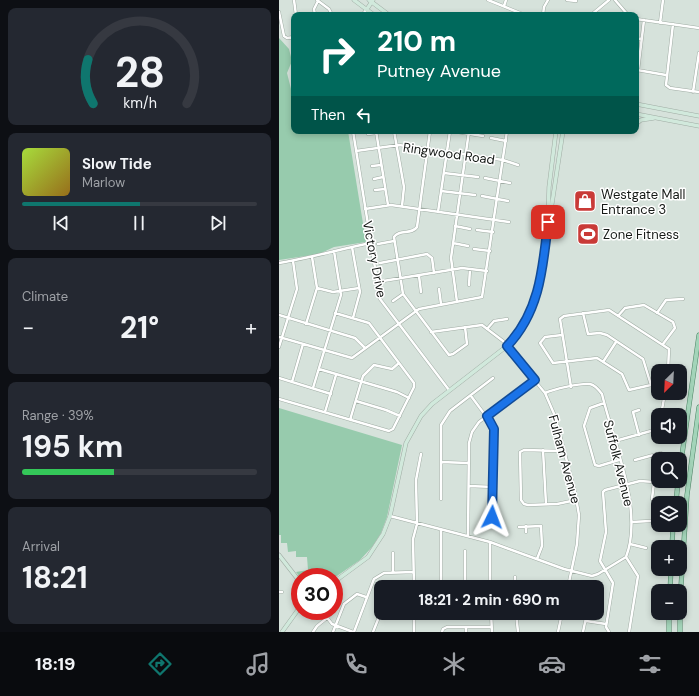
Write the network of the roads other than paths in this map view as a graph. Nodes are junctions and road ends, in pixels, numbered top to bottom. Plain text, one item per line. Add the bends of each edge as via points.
1 (293, 0) edge
2 (318, 0) edge
3 (354, 0) edge
4 (488, 0) edge
5 (507, 0) edge
6 (548, 0) edge
7 (567, 0) edge
8 (609, 0) edge
9 (615, 0) edge
10 (663, 0) edge
11 (371, 1) edge
12 (576, 1) dead end
13 (504, 6) junction
14 (367, 9) junction
15 (597, 10) joint
16 (279, 12) edge
17 (295, 12) edge
18 (315, 12) edge
19 (330, 12) edge
20 (364, 12) edge
21 (370, 12) edge
22 (385, 12) edge
23 (518, 12) edge
24 (543, 12) edge
25 (595, 12) edge
26 (625, 12) edge
27 (639, 19) edge
28 (644, 20) junction
29 (660, 23) junction
30 (673, 24) junction
31 (699, 28) edge
32 (291, 37) edge
33 (641, 39) joint
34 (699, 53) edge
35 (639, 54) edge
36 (639, 70) edge
37 (666, 75) junction
38 (693, 92) junction
39 (699, 92) edge
40 (639, 105) edge
41 (639, 115) edge
42 (699, 116) edge
43 (657, 118) junction
44 (639, 122) edge
45 (699, 126) edge
46 (353, 134) edge
47 (376, 134) edge
48 (394, 134) edge
49 (430, 134) edge
50 (450, 134) edge
51 (469, 134) edge
52 (476, 134) edge
53 (507, 134) edge
54 (556, 134) edge
55 (563, 134) edge
56 (483, 136) dead end
57 (491, 138) dead end
58 (506, 141) junction
59 (396, 145) junction
60 (379, 148) junction
61 (428, 149) junction
62 (356, 151) junction
63 (447, 152) junction
64 (465, 155) junction
65 (503, 160) junction
66 (518, 164) dead end
67 (381, 165) junction
68 (372, 166) dead end
69 (444, 173) junction
70 (462, 175) junction
71 (383, 177) junction
72 (478, 177) dead end
73 (485, 178) dead end
74 (374, 179) dead end
75 (500, 181) junction
76 (510, 182) dead end
77 (385, 189) junction
78 (375, 190) dead end
79 (441, 191) junction
80 (460, 193) junction
81 (475, 195) dead end
82 (482, 196) dead end
83 (497, 199) junction
84 (508, 200) dead end
85 (388, 205) junction
86 (402, 206) junction
87 (365, 209) junction
88 (419, 209) junction
89 (438, 212) junction
90 (457, 215) junction
91 (494, 220) junction
92 (509, 222) dead end
93 (548, 222) junction
94 (455, 226) junction
95 (470, 229) dead end
96 (477, 230) dead end
97 (493, 232) junction
98 (393, 241) junction
99 (453, 243) junction
100 (371, 244) junction
101 (378, 244) dead end
102 (468, 246) dead end
103 (352, 247) junction
104 (474, 249) dead end
105 (334, 251) junction
106 (490, 251) junction
107 (312, 257) junction
108 (397, 259) junction
109 (293, 261) junction
110 (279, 263) edge
111 (380, 263) dead end
112 (470, 268) junction
113 (451, 270) junction
114 (487, 271) junction
115 (434, 273) junction
116 (419, 276) junction
117 (400, 279) junction
118 (377, 282) junction
119 (469, 285) dead end
120 (317, 288) junction
121 (359, 288) junction
122 (439, 289) dead end
123 (341, 291) junction
124 (421, 292) dead end
125 (403, 294) junction
126 (683, 299) dead end
127 (393, 301) dead end
128 (457, 302) junction
129 (441, 304) junction
130 (415, 311) junction
131 (657, 312) junction
132 (335, 313) junction
133 (583, 313) junction
134 (279, 315) edge
135 (618, 316) junction
136 (287, 318) junction
137 (353, 318) junction
138 (507, 319) dead end
139 (398, 323) junction
140 (306, 324) junction
141 (465, 327) junction
142 (487, 329) junction
143 (330, 331) junction
144 (431, 332) junction
145 (562, 335) junction
146 (699, 335) edge
147 (280, 337) edge
148 (380, 337) junction
149 (617, 342) junction
150 (303, 344) junction
151 (663, 344) junction
152 (507, 346) junction
153 (279, 347) edge
154 (365, 348) junction
155 (325, 350) junction
156 (567, 362) junction
157 (603, 362) junction
158 (399, 363) junction
159 (669, 364) edge
160 (319, 369) junction
161 (336, 375) junction
162 (279, 378) edge
163 (493, 378) dead end
164 (535, 380) junction
165 (292, 382) junction
166 (361, 382) junction
167 (651, 385) joint
168 (571, 387) junction
169 (313, 388) junction
170 (449, 390) junction
171 (545, 393) junction
172 (331, 394) junction
173 (471, 396) junction
174 (409, 398) junction
175 (279, 399) edge
176 (356, 401) junction
177 (604, 403) junction
178 (699, 407) edge
179 (639, 410) dead end
180 (325, 412) junction
181 (400, 416) junction
182 (487, 416) junction
183 (350, 420) junction
184 (651, 431) edge
185 (639, 435) junction
186 (615, 441) junction
187 (543, 450) junction
188 (564, 451) junction
189 (682, 452) edge
190 (421, 454) dead end
191 (651, 457) edge
192 (619, 460) junction
193 (635, 460) dead end
194 (441, 462) junction
195 (468, 463) junction
196 (651, 482) edge
197 (626, 484) junction
198 (469, 486) junction
199 (494, 487) junction
200 (441, 499) dead end
201 (576, 500) junction
202 (546, 504) junction
203 (390, 516) junction
204 (492, 517) dead end
205 (650, 521) dead end
206 (632, 522) junction
207 (417, 524) junction
208 (526, 526) junction
209 (519, 527) dead end
210 (441, 530) junction
211 (526, 532) dead end
212 (468, 536) junction
213 (490, 542) junction
214 (630, 544) junction
215 (646, 548) dead end
216 (465, 551) dead end
217 (393, 553) dead end
218 (279, 555) edge
219 (626, 557) junction
220 (537, 559) junction
221 (291, 570) edge
222 (606, 570) junction
223 (571, 571) junction
224 (393, 572) junction
225 (413, 572) junction
226 (343, 575) edge
227 (414, 580) edge
228 (441, 580) edge
229 (465, 580) edge
230 (490, 580) edge
231 (569, 580) edge
232 (681, 584) edge
233 (366, 597) junction
234 (291, 620) edge
235 (324, 620) edge
236 (330, 620) edge
237 (378, 620) edge
238 (414, 620) edge
239 (491, 620) edge
240 (517, 620) edge
241 (561, 620) edge
242 (669, 620) edge
243 (680, 620) edge
244 (586, 621) joint
245 (606, 624) junction
246 (336, 625) junction
247 (466, 627) junction
248 (491, 627) junction
249 (282, 632) edge
250 (313, 632) edge
251 (333, 632) edge
252 (354, 632) edge
253 (373, 632) edge
254 (414, 632) edge
255 (442, 632) edge
256 (466, 632) edge
257 (492, 632) edge
258 (518, 632) edge
259 (558, 632) edge
260 (583, 632) edge
261 (609, 632) edge
262 (629, 632) edge
263 (669, 632) edge
264 (680, 632) edge

1 - 17 street
2 - 18 street
2 - 19 street
3 - 14 street
4 - 13 street
5 - 13 street
6 - 24 street
7 - 12 street
8 - 15 street
9 - 26 street
10 - 29 street
11 - 14 street
11 - 22 street
13 - 23 street
14 - 20 street
14 - 21 street
15 - 25 street
16 - 32 street via 284,36
27 - 28 street
28 - 29 street
28 - 33 street
29 - 30 street
30 - 31 street
30 - 37 street
33 - 35 street
34 - 38 street
36 - 37 street
37 - 38 street via 665,83 669,88
38 - 39 street
40 - 42 street
41 - 43 street
43 - 44 street
43 - 45 street
46 - 62 street, Victory Drive
47 - 60 street
48 - 59 street
49 - 61 street
50 - 63 street
51 - 64 street
52 - 56 street
53 - 58 street
54 - 93 street via 548,191
55 - 93 street
57 - 58 street
58 - 65 street
59 - 60 street, Ringwood Road
59 - 61 street, Ringwood Road
59 - 86 street via 404,187
60 - 62 street, Ringwood Road
60 - 67 street
61 - 63 street, Ringwood Road
61 - 88 street
62 - 87 street, Victory Drive
63 - 64 street, Ringwood Road
63 - 69 street
64 - 65 street, Ringwood Road
64 - 70 street
65 - 66 street, Ringwood Road
65 - 75 street
67 - 68 street
67 - 71 street
69 - 70 street
69 - 79 street
70 - 72 street
70 - 80 street
71 - 74 street
71 - 77 street
73 - 75 street
75 - 76 street
75 - 83 street
77 - 78 street
77 - 85 street
79 - 80 street
79 - 89 street
80 - 81 street
80 - 90 street
82 - 83 street
83 - 84 street
83 - 91 street
85 - 86 street
85 - 87 street
86 - 88 street
87 - 100 street, Victory Drive
88 - 89 street
88 - 98 street via 416,229 395,234
89 - 90 street
90 - 91 street
90 - 94 street
91 - 92 street
91 - 97 street
93 - 152 street via 541,276 535,299 527,319
94 - 95 street
94 - 99 street
96 - 97 street
97 - 106 street
98 - 101 street
98 - 108 street
99 - 102 street
99 - 113 street
100 - 103 street
100 - 118 street, Victory Drive
103 - 105 street
103 - 121 street
104 - 106 street
105 - 107 street
105 - 123 street
106 - 114 street
107 - 109 street
107 - 120 street
108 - 111 street
108 - 115 street via 429,255 432,258
108 - 117 street
109 - 110 street
109 - 136 street via 297,286
112 - 113 street
112 - 114 street
112 - 119 street
113 - 115 street
113 - 128 street
114 - 128 street via 482,297
115 - 116 street
116 - 117 street
116 - 124 street
117 - 118 street
117 - 125 street
118 - 139 street, Victory Drive via 381,299
120 - 123 street via 331,292
120 - 140 street
121 - 123 street
121 - 137 street via 360,297
122 - 129 street
123 - 132 street
125 - 127 street
125 - 130 street
126 - 131 street via 667,300
128 - 129 street
129 - 130 street
130 - 139 street
130 - 144 street
131 - 135 street via 642,304 625,308
131 - 151 street via 673,322 676,327
132 - 137 street
132 - 143 street
133 - 135 street via 607,309
133 - 145 street via 561,317
133 - 149 street via 588,334 604,334
134 - 136 street
135 - 151 street
136 - 140 street
136 - 147 street
137 - 148 street via 369,324
138 - 142 street via 494,322
139 - 148 street
139 - 170 street, Victory Drive
140 - 143 street
141 - 142 street via 479,325
141 - 144 street
141 - 144 street via 467,344 453,354 447,353
142 - 152 street, Fulham Avenue
143 - 154 street via 357,339
143 - 155 street
145 - 156 street
145 - 156 street via 545,337 541,345 553,362
146 - 189 main road
147 - 150 street
147 - 153 street
148 - 154 street
148 - 158 street
149 - 157 street
149 - 167 street via 644,360
150 - 155 street
150 - 165 street
151 - 159 street via 670,351
152 - 164 street, Fulham Avenue
152 - 170 street
154 - 155 street via 351,358
155 - 160 street
156 - 157 street via 593,358
156 - 168 street
157 - 167 street via 622,374 629,390
158 - 166 street via 392,369 374,365 365,373
158 - 174 street via 415,385
160 - 161 street
160 - 169 street
161 - 166 street
161 - 172 street
162 - 165 street
163 - 173 street
164 - 171 street, Fulham Avenue
164 - 182 street
165 - 169 street
166 - 174 street
166 - 176 street
168 - 171 street, Suffolk Avenue
168 - 177 street, Suffolk Avenue via 591,385 601,393
169 - 172 street
170 - 203 street via 426,410 410,434
171 - 188 street, Fulham Avenue via 555,416
172 - 180 street
173 - 182 street
173 - 194 street via 450,411 441,425
174 - 181 street
175 - 180 street
176 - 181 street
176 - 183 street
177 - 186 street, Suffolk Avenue
177 - 192 street via 590,408 584,426 596,466
178 - 232 main road via 687,495
179 - 185 street via 633,412
180 - 183 street
181 - 183 street via 392,431
182 - 195 street via 477,424 470,437
182 - 199 street via 494,429
184 - 185 street
185 - 186 street
186 - 192 street, Suffolk Avenue
187 - 188 street
187 - 202 street
187 - 202 street via 520,452 520,487 521,500 524,504
188 - 201 street, Fulham Avenue
190 - 207 street via 416,480
191 - 193 street
192 - 197 street, Suffolk Avenue
194 - 195 street
194 - 200 street
195 - 198 street
196 - 197 street
197 - 206 street, Suffolk Avenue
197 - 222 street via 603,492 606,532 600,559
198 - 199 street
198 - 212 street
199 - 204 street
201 - 202 street
201 - 223 street, Fulham Avenue via 579,515 578,533
203 - 207 street
203 - 226 street via 380,539 368,557
205 - 206 street
206 - 214 street, Suffolk Avenue
207 - 210 street
207 - 225 street via 413,535
208 - 209 street
208 - 211 street
208 - 220 street via 541,526 542,546
210 - 212 street
210 - 228 street
212 - 213 street
213 - 220 street
213 - 230 street
214 - 215 street
214 - 219 street, Suffolk Avenue
216 - 229 street
217 - 224 street
218 - 221 street
219 - 222 street
219 - 262 street via 638,576
220 - 223 street
222 - 223 street via 594,576
222 - 245 street via 613,583
223 - 231 street, Fulham Avenue
224 - 225 street
224 - 233 street via 384,573 374,579
225 - 227 street
233 - 246 street via 357,594 346,601
233 - 252 street
234 - 249 street
235 - 250 street
236 - 246 street
237 - 253 street
238 - 254 street
239 - 248 street
240 - 258 street
241 - 259 street
242 - 263 main road
243 - 264 main road
244 - 245 street
244 - 260 street
245 - 261 street
246 - 251 street
246 - 252 street
247 - 248 street
247 - 255 street via 447,627
247 - 256 street
248 - 257 street

